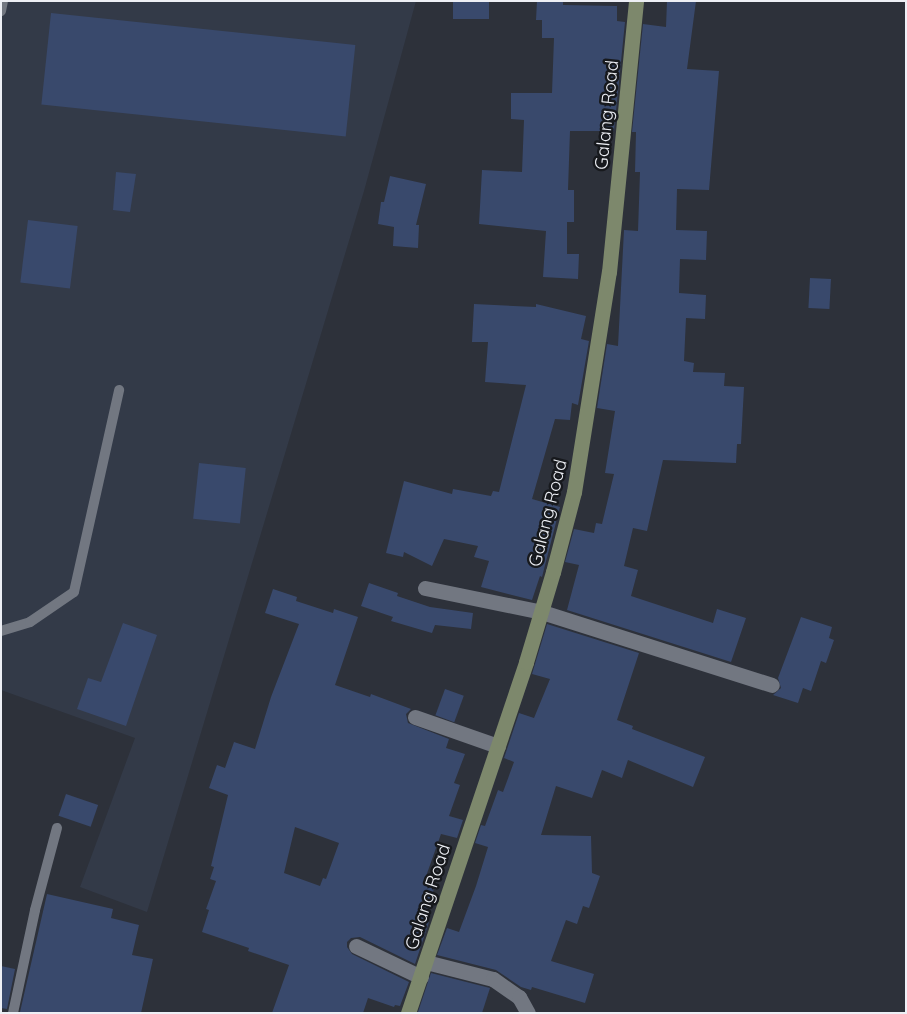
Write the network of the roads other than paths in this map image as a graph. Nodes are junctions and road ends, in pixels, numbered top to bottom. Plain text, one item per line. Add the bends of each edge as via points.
1 (3, 1) edge
2 (636, 1) edge
3 (1, 11) edge
4 (119, 390) dead end
5 (425, 588) dead end
6 (542, 612) junction
7 (1, 631) edge
8 (772, 685) dead end
9 (414, 717) dead end
10 (498, 746) junction
11 (57, 828) dead end
12 (356, 946) dead end
13 (426, 962) junction
14 (421, 977) junction
15 (13, 1013) edge
16 (408, 1013) edge
17 (528, 1013) edge

1 - 3 lane
2 - 6 street, Galang Road via 609,272 584,441
4 - 7 lane via 74,592 30,622
5 - 6 street
6 - 8 street
6 - 10 street, Galang Road
9 - 10 street
10 - 13 street, Galang Road
11 - 15 lane
12 - 14 street
13 - 14 street, Galang Road
13 - 17 street via 493,979 519,997
14 - 16 street, Galang Road

